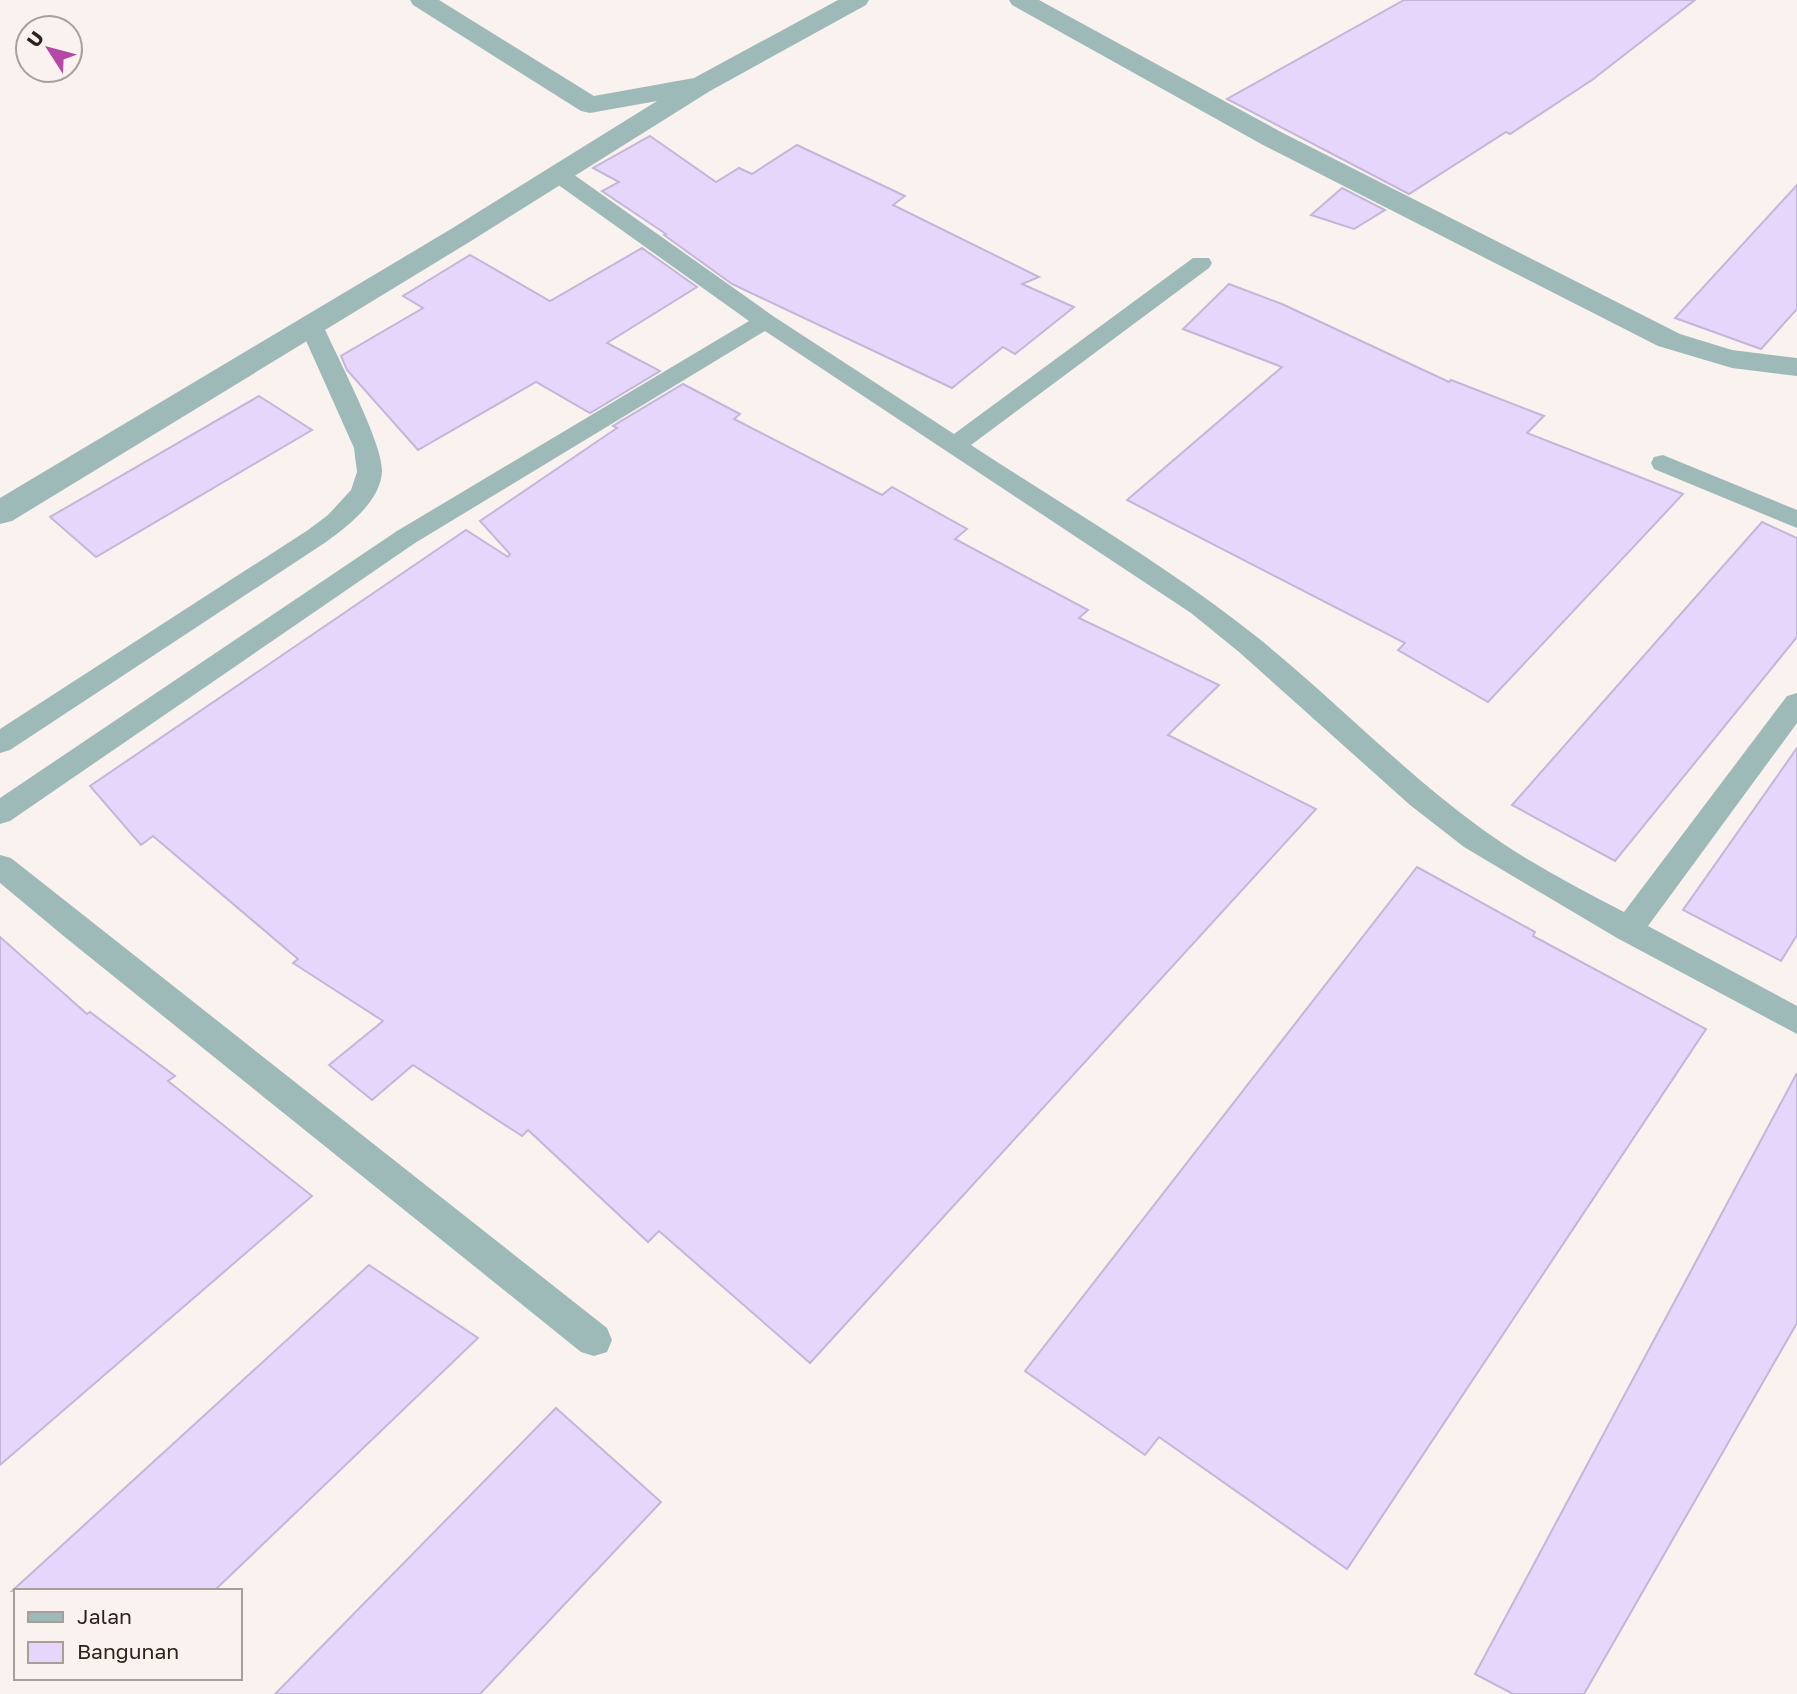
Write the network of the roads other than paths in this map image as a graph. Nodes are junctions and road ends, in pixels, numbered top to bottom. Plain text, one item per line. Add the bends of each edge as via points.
1 (422, 0) edge
2 (857, 0) edge
3 (1021, 0) edge
4 (701, 85) junction
5 (558, 174) junction
6 (1201, 263) dead end
7 (765, 321) junction
8 (311, 325) junction
9 (1797, 367) edge
10 (954, 446) junction
11 (1663, 463) dead end
12 (0, 513) edge
13 (1797, 520) edge
14 (1797, 703) edge
15 (0, 743) edge
16 (0, 813) edge
17 (0, 866) edge
18 (1628, 930) junction
19 (1797, 1021) edge
20 (594, 1340) dead end

1 - 4 street via 590,106
2 - 4 street
3 - 9 street via 1273,139 1669,340 1720,358
4 - 5 street
5 - 7 lane
5 - 8 street
6 - 10 lane
7 - 10 lane
7 - 16 lane via 406,537
8 - 12 street
8 - 15 lane via 366,448 370,472 363,493 317,536
10 - 18 lane via 1200,607 1474,839
11 - 13 lane
14 - 18 lane
17 - 20 lane
18 - 19 lane

